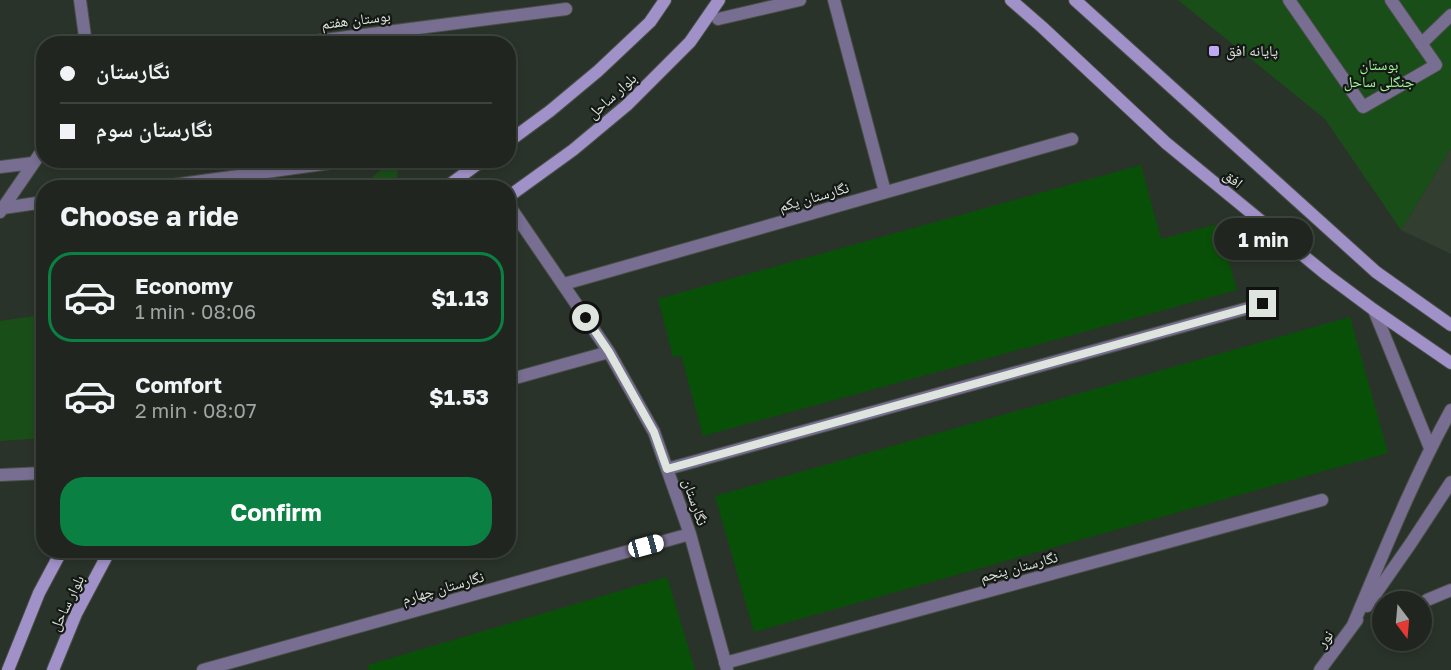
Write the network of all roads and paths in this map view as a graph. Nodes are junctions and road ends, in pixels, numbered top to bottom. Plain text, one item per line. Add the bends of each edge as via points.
1 (80, 0) edge
2 (665, 0) edge
3 (719, 0) edge
4 (800, 0) edge
5 (834, 0) edge
6 (1011, 0) edge
7 (1075, 0) edge
8 (1289, 0) edge
9 (1391, 0) edge
10 (566, 9) dead end
11 (1451, 15) edge
12 (718, 19) dead end
13 (85, 36) edge
14 (355, 36) edge
15 (1421, 44) junction
16 (516, 136) edge
17 (1072, 139) dead end
18 (36, 159) edge
19 (33, 163) junction
20 (0, 167) edge
21 (295, 168) edge
22 (472, 168) edge
23 (209, 180) edge
24 (456, 180) edge
25 (516, 191) edge
26 (885, 192) junction
27 (36, 204) edge
28 (2, 210) edge
29 (516, 215) edge
30 (564, 284) junction
31 (1263, 304) dead end
32 (1374, 310) junction
33 (1451, 325) edge
34 (609, 352) junction
35 (1451, 363) edge
36 (516, 378) edge
37 (1451, 410) edge
38 (1430, 448) junction
39 (667, 469) junction
40 (36, 473) edge
41 (0, 475) edge
42 (1451, 482) edge
43 (1322, 500) dead end
44 (690, 534) junction
45 (58, 558) edge
46 (106, 558) edge
47 (1451, 590) edge
48 (1432, 598) edge
49 (1353, 625) junction
50 (726, 666) edge
51 (8, 670) edge
52 (53, 670) edge
53 (203, 670) edge
54 (1320, 670) edge

1 - 13 street
2 - 16 main road, بلوار ساحل via 650,22 598,71
3 - 25 main road, بلوار ساحل via 690,42 627,105
4 - 12 street
5 - 26 street
6 - 32 main road, افق via 1166,143
7 - 33 main road, افق via 1376,272
8 - 15 street via 1363,107 1436,65
9 - 15 street
10 - 14 street, بوستان هفتم
11 - 15 street
17 - 26 street, نگارستان یکم
18 - 19 street
19 - 20 street
19 - 28 street
21 - 23 street
22 - 24 main road
26 - 30 street, نگارستان یکم
27 - 28 street
29 - 30 street, نگارستان
30 - 34 street, نگارستان
31 - 39 street
32 - 35 main road, افق
32 - 38 street
34 - 36 street
34 - 39 street, نگارستان via 654,432
37 - 38 street
38 - 49 street
39 - 44 street, نگارستان
40 - 41 street
42 - 49 street
43 - 50 street, نگارستان پنجم
44 - 50 street, نگارستان
44 - 53 street, نگارستان چهارم
45 - 51 main road, بلوار ساحل
46 - 52 main road, بلوار ساحل via 76,614
47 - 48 street
49 - 54 street, نور

